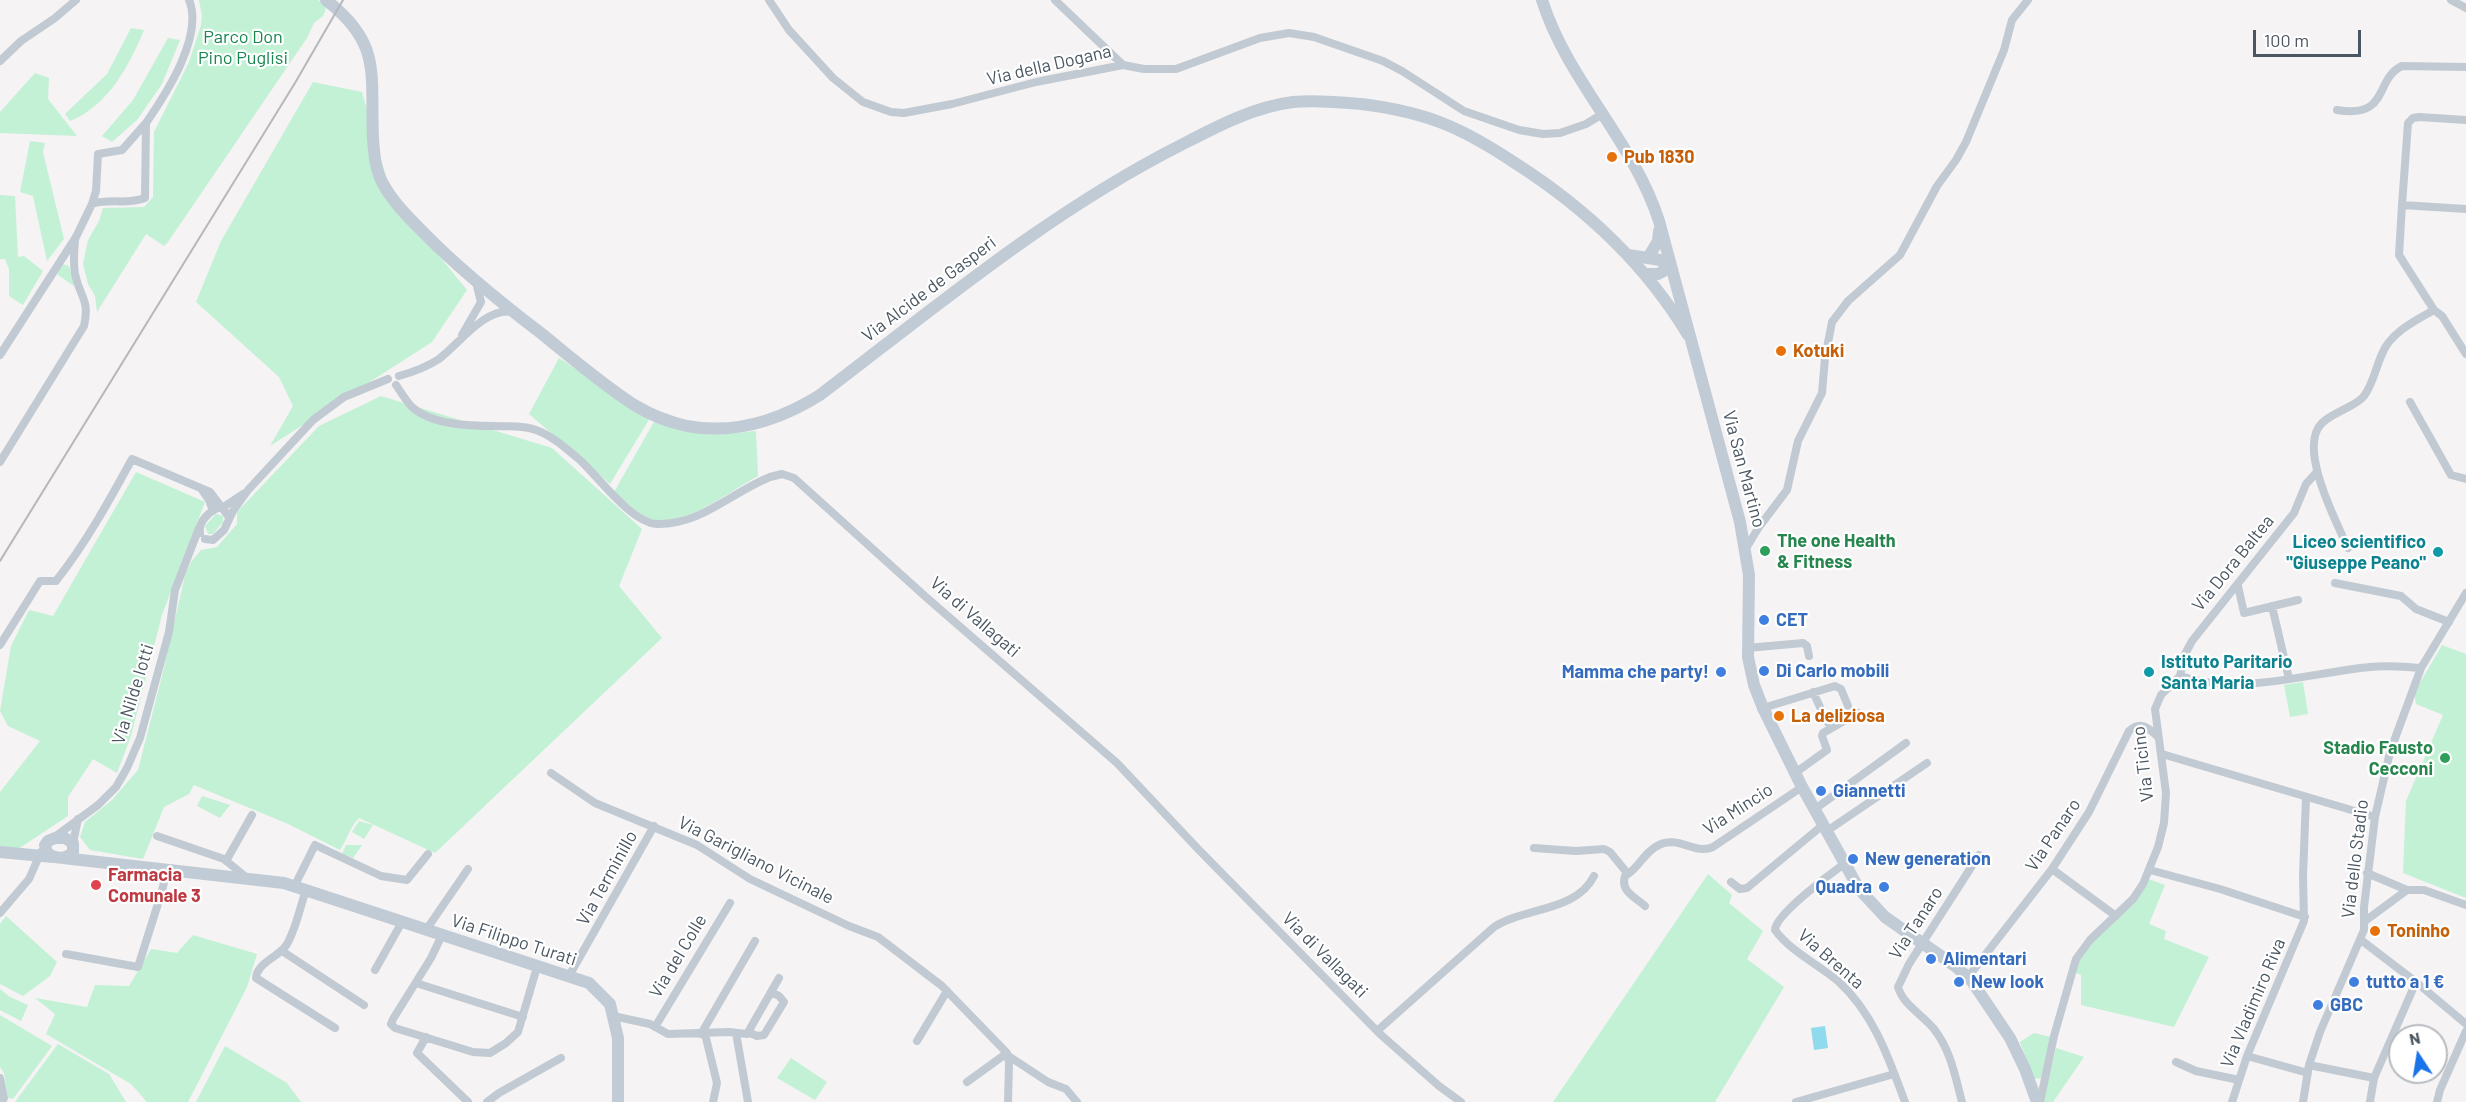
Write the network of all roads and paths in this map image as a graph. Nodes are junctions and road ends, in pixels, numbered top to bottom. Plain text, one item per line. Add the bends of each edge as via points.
1 (76, 0) edge
2 (189, 0) edge
3 (326, 0) edge
4 (769, 0) edge
5 (1055, 0) edge
6 (1542, 0) edge
7 (2028, 0) edge
8 (2451, 0) edge
9 (2466, 8) edge
10 (0, 61) edge
11 (1123, 65) junction
12 (2466, 67) edge
13 (2337, 110) dead end
14 (1604, 113) junction
15 (2466, 120) edge
16 (146, 123) junction
17 (92, 204) junction
18 (2402, 205) junction
19 (2466, 209) edge
20 (1657, 215) junction
21 (76, 237) junction
22 (1628, 255) junction
23 (1648, 258) junction
24 (1671, 267) junction
25 (1646, 274) junction
26 (476, 282) junction
27 (496, 298) junction
28 (481, 302) junction
29 (2434, 310) junction
30 (495, 312) junction
31 (514, 313) junction
32 (1688, 334) junction
33 (459, 340) junction
34 (2466, 354) edge
35 (0, 355) edge
36 (399, 376) junction
37 (388, 379) junction
38 (396, 385) junction
39 (2410, 402) dead end
40 (0, 462) edge
41 (2317, 472) junction
42 (2466, 479) edge
43 (248, 490) junction
44 (218, 509) junction
45 (229, 517) junction
46 (199, 528) junction
47 (205, 539) junction
48 (2348, 548) dead end
49 (1746, 550) junction
50 (187, 560) junction
51 (2335, 583) dead end
52 (2238, 586) junction
53 (2466, 593) edge
54 (2298, 600) dead end
55 (2272, 606) junction
56 (2449, 622) junction
57 (0, 645) edge
58 (1747, 648) junction
59 (1809, 656) dead end
60 (2421, 668) junction
61 (2180, 676) junction
62 (2289, 679) junction
63 (1813, 692) junction
64 (1848, 706) dead end
65 (1763, 708) junction
66 (1858, 713) dead end
67 (1827, 722) dead end
68 (2158, 738) junction
69 (1906, 743) dead end
70 (2162, 754) junction
71 (1927, 763) dead end
72 (551, 773) dead end
73 (1795, 773) junction
74 (1802, 787) junction
75 (2306, 797) junction
76 (1815, 809) junction
77 (252, 815) dead end
78 (2374, 817) junction
79 (78, 819) junction
80 (654, 826) junction
81 (1825, 828) junction
82 (157, 836) dead end
83 (46, 845) junction
84 (74, 845) junction
85 (1534, 848) dead end
86 (0, 852) edge
87 (428, 854) dead end
88 (1980, 855) dead end
89 (59, 858) junction
90 (226, 861) junction
91 (107, 864) junction
92 (1844, 864) junction
93 (2052, 868) junction
94 (167, 869) junction
95 (468, 869) dead end
96 (2150, 870) junction
97 (2367, 873) junction
98 (1627, 875) junction
99 (1594, 876) dead end
100 (247, 879) junction
101 (1617, 882) dead end
102 (1731, 882) dead end
103 (300, 888) junction
104 (2407, 890) junction
105 (730, 903) dead end
106 (2466, 905) edge
107 (1645, 906) dead end
108 (0, 913) edge
109 (2116, 916) junction
110 (2305, 917) junction
111 (2365, 921) junction
112 (402, 922) junction
113 (426, 930) junction
114 (442, 936) junction
115 (2361, 940) junction
116 (755, 941) dead end
117 (1923, 943) junction
118 (282, 951) junction
119 (66, 954) dead end
120 (537, 967) junction
121 (375, 970) dead end
122 (569, 976) junction
123 (1968, 977) junction
124 (779, 978) dead end
125 (2416, 982) junction
126 (416, 983) junction
127 (947, 991) junction
128 (771, 992) junction
129 (364, 1005) dead end
130 (613, 1016) junction
131 (523, 1017) junction
132 (2466, 1024) edge
133 (655, 1027) junction
134 (335, 1028) dead end
135 (1377, 1031) junction
136 (2466, 1031) edge
137 (748, 1032) junction
138 (736, 1033) junction
139 (703, 1034) junction
140 (426, 1037) junction
141 (917, 1041) dead end
142 (1007, 1054) junction
143 (2247, 1056) junction
144 (561, 1058) dead end
145 (2176, 1062) dead end
146 (2308, 1069) junction
147 (1894, 1074) junction
148 (0, 1078) edge
149 (2374, 1078) junction
150 (2239, 1080) junction
151 (966, 1082) dead end
152 (1823, 1099) edge
153 (2, 1102) edge
154 (468, 1102) edge
155 (487, 1102) edge
156 (618, 1102) edge
157 (713, 1102) edge
158 (748, 1102) edge
159 (1008, 1102) edge
160 (1077, 1102) edge
161 (1461, 1102) edge
162 (1796, 1102) edge
163 (1905, 1102) edge
164 (1962, 1102) edge
165 (2038, 1102) edge
166 (2232, 1102) edge
167 (2303, 1102) edge
168 (2370, 1102) edge
169 (2438, 1102) edge

1 - 10 street
2 - 16 street via 192,28 182,58 167,92
3 - 26 street, Via Alcide de Gasperi via 357,31 369,57 374,154 382,182 402,211
4 - 11 street, Via della Dogana via 789,30 833,78 863,102 888,112 942,106
5 - 11 street
6 - 14 street, Via San Martino via 1564,51
7 - 49 street via 2012,20 2004,50 1962,148 1900,255 1848,301 1832,322 1822,393 1799,438 1785,494
8 - 9 street
11 - 14 street, Via della Dogana via 1176,69 1265,37 1296,33 1389,64 1464,111 1512,128 1560,133
12 - 13 street via 2402,66 2366,109
14 - 20 street, Via San Martino
15 - 18 street via 2420,117 2408,123
16 - 17 street via 122,150 98,154
16 - 17 street via 145,198
17 - 21 street
18 - 19 street
18 - 29 street via 2399,255
20 - 23 street via 1658,242
20 - 24 street, Via San Martino
21 - 35 street
21 - 40 street via 75,274 87,303 84,326
22 - 23 street
22 - 25 street, Via Alcide de Gasperi
22 - 31 street, Via Alcide de Gasperi via 1541,180 1460,129 1401,110 1304,101 1272,106 1209,130 1118,178 999,257 820,395 788,414 760,423 700,428 660,418 636,406
23 - 24 street
24 - 25 street via 1658,274
24 - 32 street, Via San Martino
25 - 32 street, Via Alcide de Gasperi
26 - 27 street, Via Alcide de Gasperi
26 - 28 street
27 - 28 street
27 - 30 street
27 - 31 street, Via Alcide de Gasperi
28 - 33 street
29 - 34 street
29 - 41 street via 2388,343 2363,398 2318,427 2313,444
30 - 31 street
30 - 33 street
32 - 49 street, Via San Martino via 1736,501
33 - 36 street via 433,363
36 - 37 street via 393,373
36 - 38 street
37 - 38 street
37 - 43 street, Via Nilde Iotti via 351,394 320,413
38 - 135 street, Via di Vallagati via 412,407 434,418 470,425 525,427 545,434 581,462 622,503 651,523 698,516 770,477 782,474 794,478 1117,763
39 - 42 street via 2451,475
41 - 48 street
41 - 52 street, Via Dora Baltea via 2306,484 2294,513
43 - 44 street, Via Nilde Iotti
43 - 45 street, Via Nilde Iotti
44 - 45 street
44 - 46 street, Via Nilde Iotti
44 - 57 street via 202,489 132,459 74,558 56,581 40,581
45 - 47 street, Via Nilde Iotti via 220,536
46 - 47 street
46 - 50 street, Via Nilde Iotti
47 - 50 street, Via Nilde Iotti
49 - 58 street, Via San Martino
50 - 79 street, Via Nilde Iotti via 175,590 168,632 136,748 116,787
51 - 56 street via 2401,596 2416,609
52 - 55 street via 2244,613
52 - 61 street, Via Dora Baltea via 2192,641
53 - 56 street, Via dello Stadio
54 - 55 street
55 - 62 street
56 - 60 street, Via dello Stadio
58 - 59 street via 1803,644
58 - 65 street, Via San Martino via 1752,680
60 - 62 street via 2371,667
60 - 78 street, Via dello Stadio via 2390,752
61 - 62 street via 2217,684
61 - 68 street, Via Ticino via 2155,706
63 - 64 street via 1837,686
63 - 65 street
63 - 67 street
65 - 73 street, Via San Martino
66 - 73 street via 1823,733 1827,750
68 - 70 street, Via Ticino
68 - 93 street, Via Panaro via 2140,725 2129,731 2094,805
69 - 76 street
70 - 75 street
70 - 96 street, Via Ticino via 2165,815
71 - 81 street
72 - 80 street, Via Garigliano Vicinale via 595,803
73 - 74 street, Via San Martino
74 - 76 street, Via San Martino
74 - 98 street, Via Mincio via 1713,847 1702,849 1664,842
75 - 78 street
75 - 110 street, Via Vladimiro Riva
76 - 81 street, Via San Martino
77 - 90 street
78 - 97 street, Via dello Stadio
79 - 83 street, Via Nilde Iotti
79 - 84 street
80 - 122 street, Via Terminillo
80 - 127 street, Via Garigliano Vicinale via 697,845 750,879 878,937
81 - 92 street, Via San Martino
81 - 102 street via 1747,888 1740,889
82 - 90 street
83 - 84 street, Via Filippo Turati via 65,838
83 - 86 street via 17,853
83 - 89 street via 46,853
83 - 108 street via 29,879
84 - 89 street via 70,856
84 - 91 street, Via Filippo Turati
85 - 98 street via 1604,849
87 - 103 street via 407,880 381,876 315,845
88 - 117 street, Via Tanaro
89 - 91 street, Via Filippo Turati
90 - 100 street
91 - 94 street, Via Filippo Turati
92 - 117 street, Via San Martino via 1874,907
92 - 147 street, Via Brenta via 1806,893 1774,927 1852,997 1885,1047
93 - 109 street
93 - 123 street, Via Panaro
94 - 100 street, Via Filippo Turati
94 - 119 street via 138,967
95 - 113 street
96 - 109 street, Via Ticino via 2132,902
96 - 110 street
97 - 104 street
97 - 111 street, Via dello Stadio
98 - 101 street, Via Mincio
98 - 107 street via 1625,888
99 - 135 street via 1575,897 1509,918 1494,927
100 - 103 street, Via Filippo Turati
103 - 112 street, Via Filippo Turati
103 - 118 street via 287,945
104 - 106 street via 2424,891
104 - 111 street
105 - 133 street, Via del Colle
109 - 165 street, Via Ticino via 2083,947 2076,959
110 - 143 street, Via Vladimiro Riva
111 - 115 street, Via dello Stadio
112 - 113 street, Via Filippo Turati
112 - 121 street
113 - 114 street, Via Filippo Turati
114 - 120 street, Via Filippo Turati
114 - 126 street
115 - 125 street
115 - 146 street, Via dello Stadio
116 - 139 street
117 - 123 street, Via San Martino
117 - 164 street, Via Tanaro via 1898,989 1944,1044
118 - 129 street
118 - 134 street via 256,972 256,978
120 - 122 street, Via Filippo Turati
120 - 131 street
122 - 130 street, Via Filippo Turati via 590,983 610,1004
123 - 165 street, Via San Martino via 2010,1038
124 - 128 street
125 - 132 street
125 - 149 street
126 - 131 street
126 - 140 street via 391,1024
127 - 141 street
127 - 142 street, Via Garigliano Vicinale
128 - 137 street
128 - 137 street via 784,1002 764,1035
130 - 133 street
130 - 156 street, Via Filippo Turati via 618,1038
131 - 140 street via 518,1032 490,1053 473,1052
133 - 139 street via 668,1034
135 - 161 street, Via di Vallagati
136 - 169 street
137 - 138 street
138 - 139 street
138 - 158 street
139 - 157 street via 717,1083
140 - 154 street via 417,1053
142 - 151 street
142 - 159 street
142 - 160 street, Via Garigliano Vicinale via 1047,1082 1066,1089
143 - 146 street
143 - 150 street, Via Vladimiro Riva
144 - 155 street
145 - 150 street
146 - 149 street
146 - 167 street, Via dello Stadio
147 - 152 street
147 - 163 street, Via Brenta
148 - 153 street
149 - 168 street
150 - 166 street, Via Vladimiro Riva
152 - 162 street

